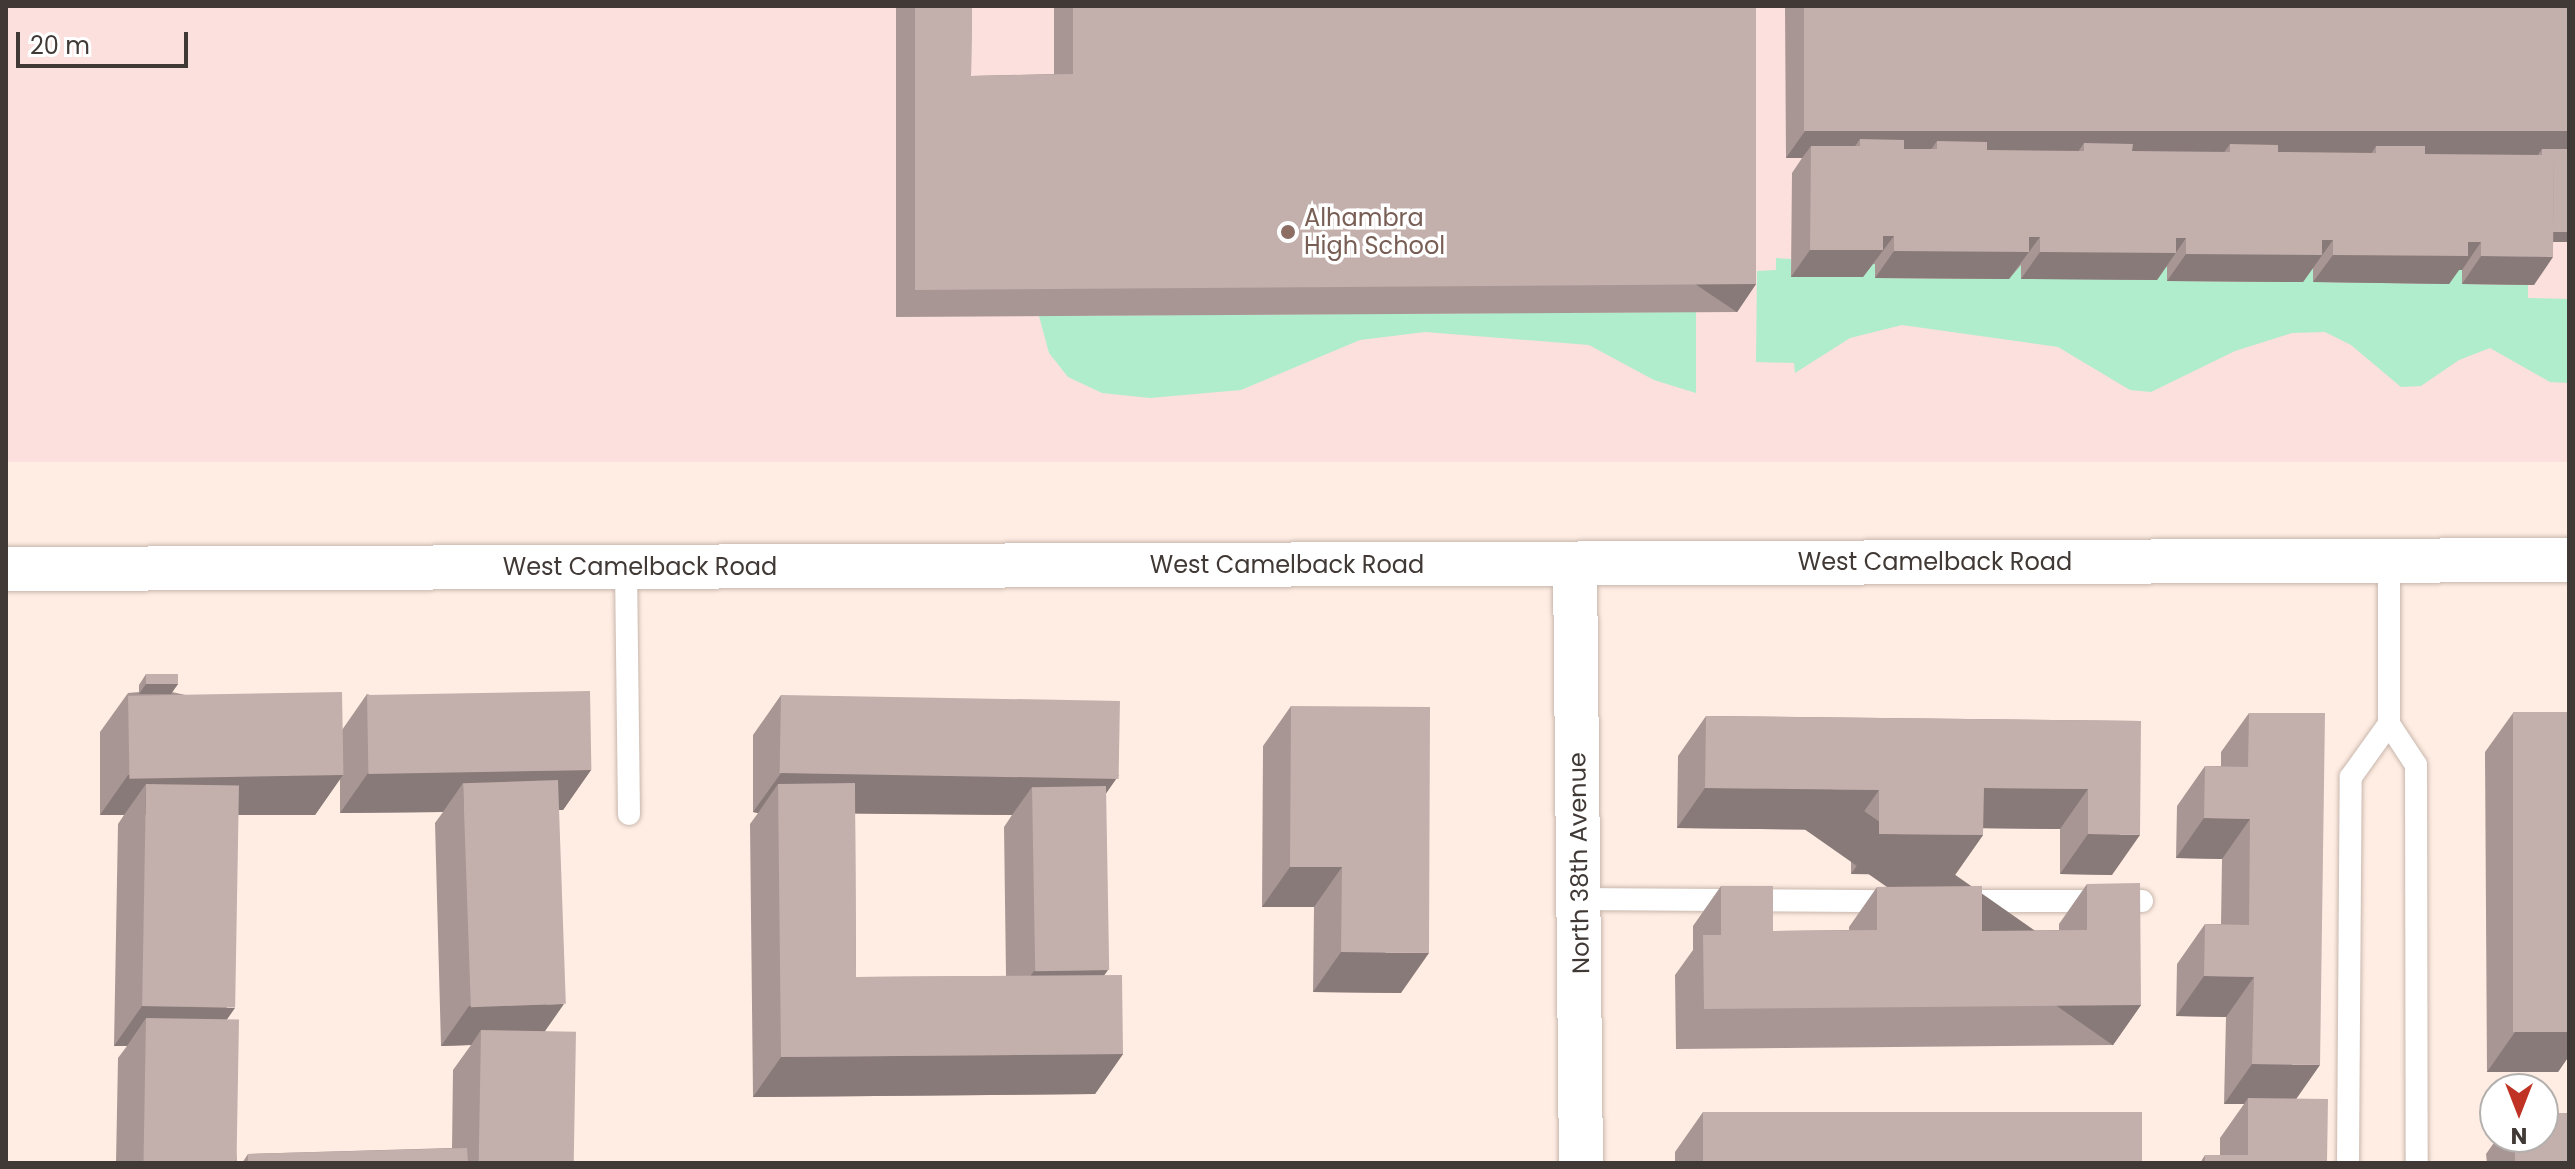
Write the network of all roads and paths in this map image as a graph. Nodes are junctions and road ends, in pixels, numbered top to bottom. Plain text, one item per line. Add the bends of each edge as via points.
1 (2389, 560) junction
2 (2569, 560) edge
3 (1575, 564) junction
4 (626, 568) junction
5 (6, 569) edge
6 (2389, 724) junction
7 (629, 814) dead end
8 (1579, 899) junction
9 (2142, 901) edge
10 (1581, 1163) edge
11 (2348, 1163) edge
12 (2417, 1163) edge

1 - 2 main road, West Camelback Road
1 - 3 main road, West Camelback Road
1 - 6 lane
3 - 4 main road, West Camelback Road
3 - 8 main road, North 38th Avenue
4 - 5 main road, West Camelback Road
4 - 7 lane
6 - 11 lane via 2351,777
6 - 12 lane via 2416,765
8 - 9 lane
8 - 10 main road, North 38th Avenue

